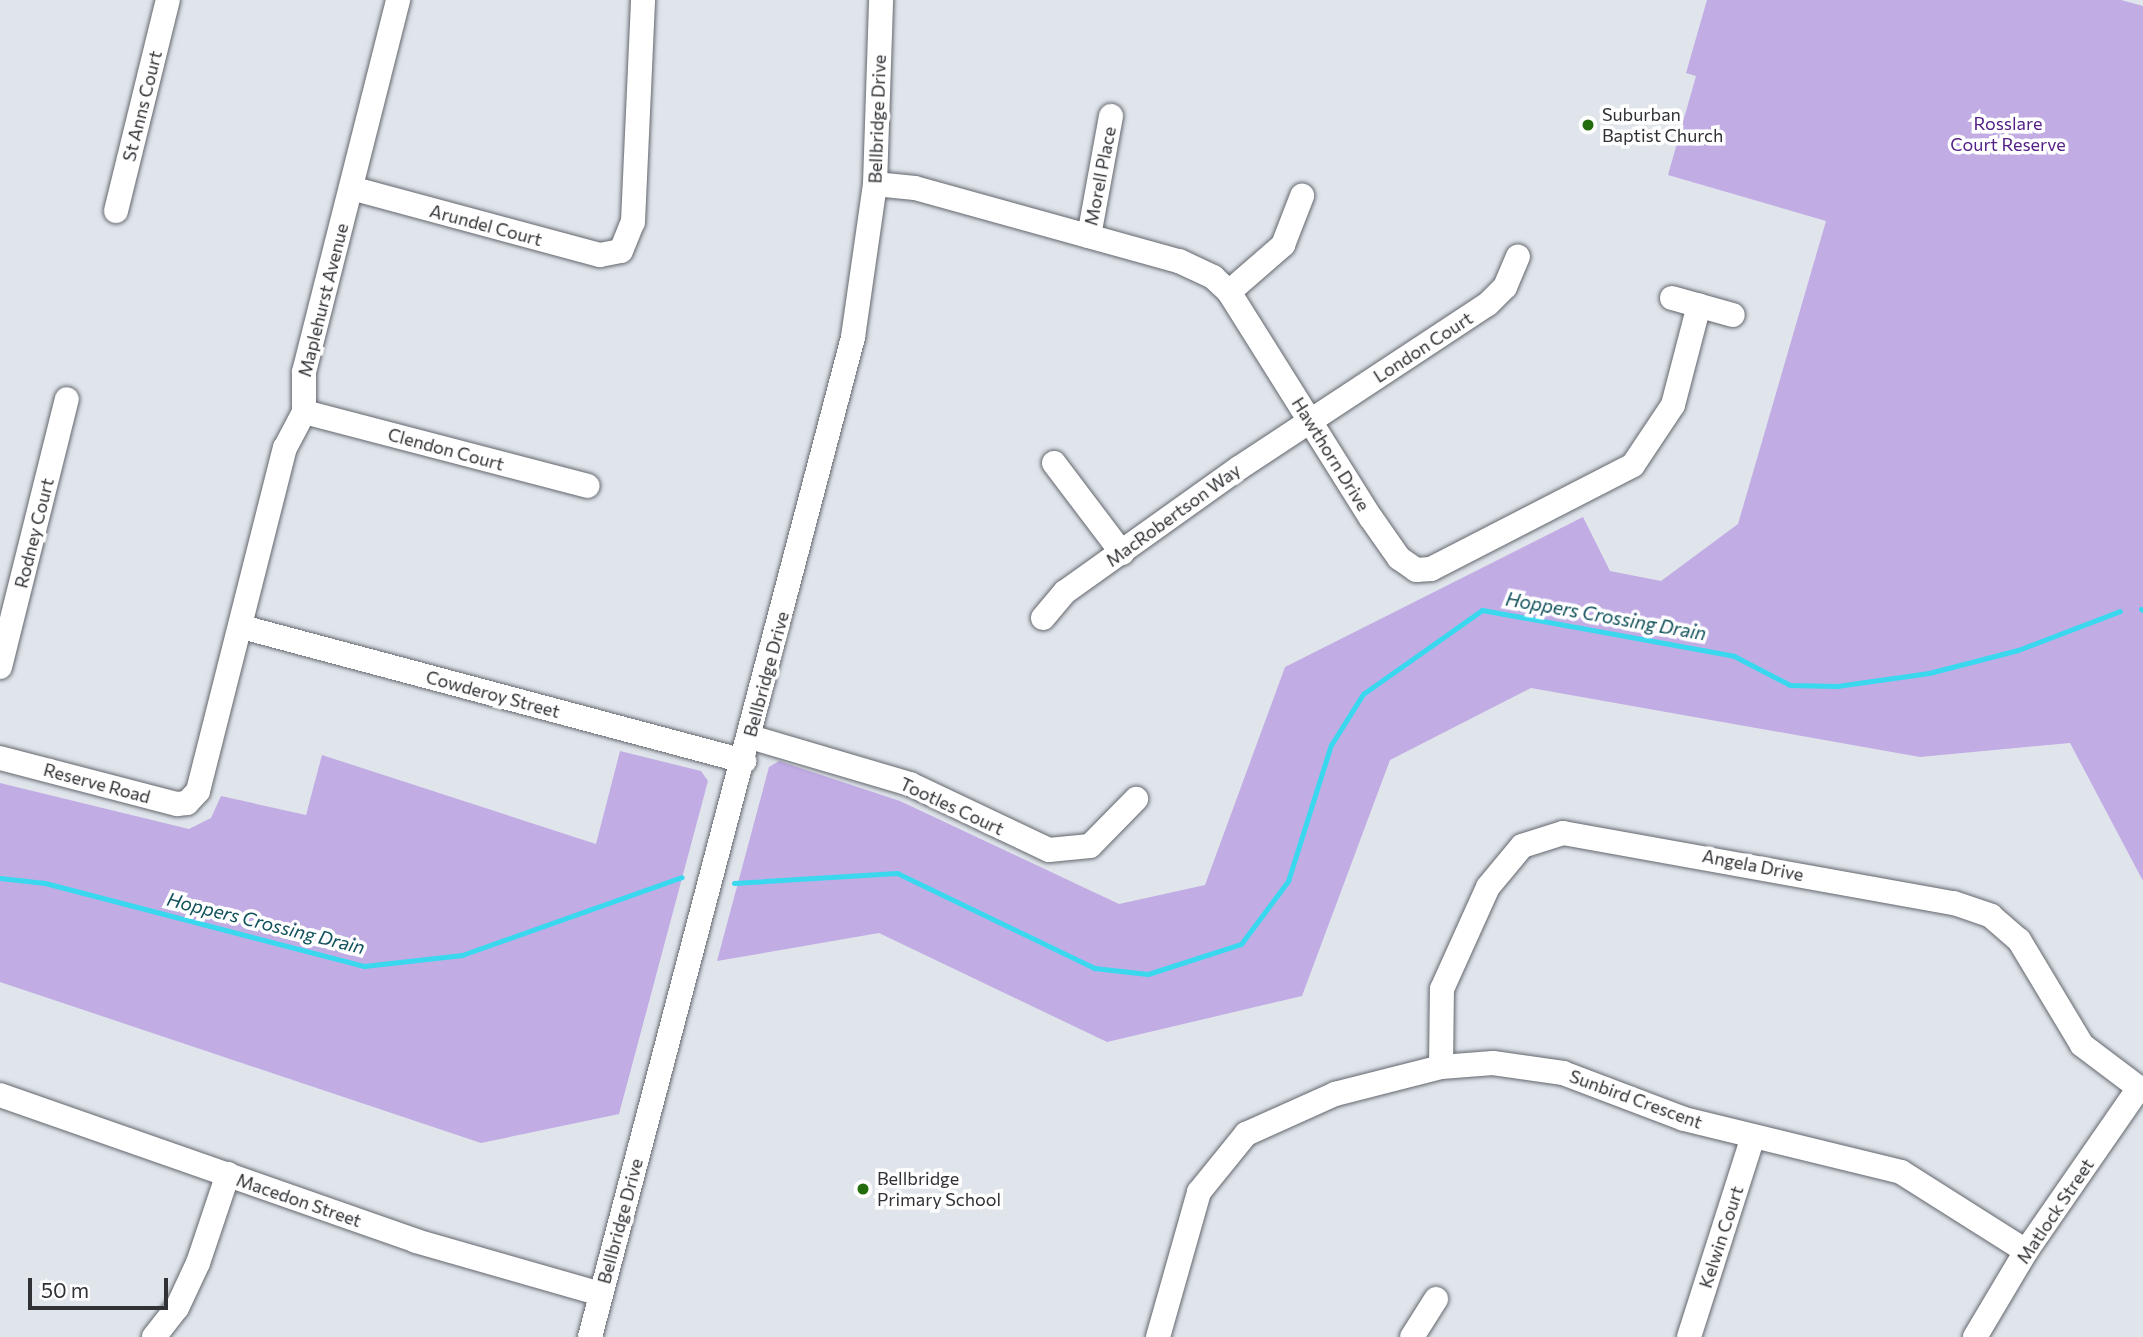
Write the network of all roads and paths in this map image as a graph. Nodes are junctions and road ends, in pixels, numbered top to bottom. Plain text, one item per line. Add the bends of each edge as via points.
1 (168, 0) edge
2 (398, 0) edge
3 (643, 0) edge
4 (881, 0) edge
5 (1111, 116) dead end
6 (875, 184) junction
7 (351, 188) junction
8 (1302, 196) dead end
9 (116, 211) dead end
10 (1089, 236) junction
11 (1518, 257) dead end
12 (1229, 292) junction
13 (1672, 298) dead end
14 (1699, 305) junction
15 (1733, 315) dead end
16 (67, 399) dead end
17 (304, 412) junction
18 (1310, 420) junction
19 (1054, 463) dead end
20 (588, 486) dead end
21 (1122, 553) junction
22 (1043, 618) dead end
23 (242, 627) junction
24 (0, 667) edge
25 (750, 737) junction
26 (0, 758) edge
27 (744, 761) junction
28 (193, 799) joint
29 (1136, 799) dead end
30 (1441, 1067) junction
31 (2141, 1089) edge
32 (0, 1095) edge
33 (1753, 1138) junction
34 (228, 1174) junction
35 (2026, 1251) junction
36 (601, 1294) junction
37 (1436, 1299) dead end
38 (154, 1337) edge
39 (590, 1337) edge
40 (1158, 1337) edge
41 (1412, 1337) edge
42 (1689, 1337) edge
43 (1975, 1337) edge

1 - 9 street, St Anns Court
2 - 7 street, Maplehurst Avenue
3 - 7 street, Arundel Court via 628,258 600,255
4 - 6 street, Bellbridge Drive
5 - 10 street, Morell Place
6 - 10 street, Hawthorn Drive via 915,188
6 - 25 street, Bellbridge Drive via 853,337
7 - 17 street, Maplehurst Avenue via 304,372
8 - 12 street via 1283,246
10 - 12 street, Hawthorn Drive via 1180,261 1213,276
11 - 18 street, London Court via 1505,287 1488,304
12 - 18 street, Hawthorn Drive
13 - 14 street
14 - 15 street
14 - 18 street, Hawthorn Drive via 1673,405 1633,466 1424,571 1399,558
16 - 24 street, Rodney Court
17 - 20 street, Clendon Court
17 - 23 street, Maplehurst Avenue via 285,448
18 - 21 street, MacRobertson Way
19 - 21 street
21 - 22 street, MacRobertson Way via 1065,592
23 - 27 street, Cowderoy Street
23 - 28 street, Maplehurst Avenue
25 - 27 street, Bellbridge Drive
25 - 29 street, Tootles Court via 909,784 1049,850 1090,846
26 - 28 street, Reserve Road via 177,804
27 - 36 street, Bellbridge Drive
30 - 31 street, Angela Drive via 1442,989 1488,887 1504,861 1522,846 1563,833 1940,901 1991,916 2019,940 2082,1045
30 - 33 street, Sunbird Crescent via 1493,1063 1563,1073 1684,1119
30 - 40 street, Sunbird Crescent via 1335,1094 1246,1134 1199,1192
31 - 35 street, Matlock Street
32 - 34 street, Macedon Street
33 - 35 street, Sunbird Crescent via 1839,1153 1901,1172
33 - 42 street, Kelwin Court
34 - 36 street, Macedon Street via 416,1241
34 - 38 street via 198,1264 177,1308
35 - 43 street, Matlock Street
36 - 39 street, Bellbridge Drive
37 - 41 street

